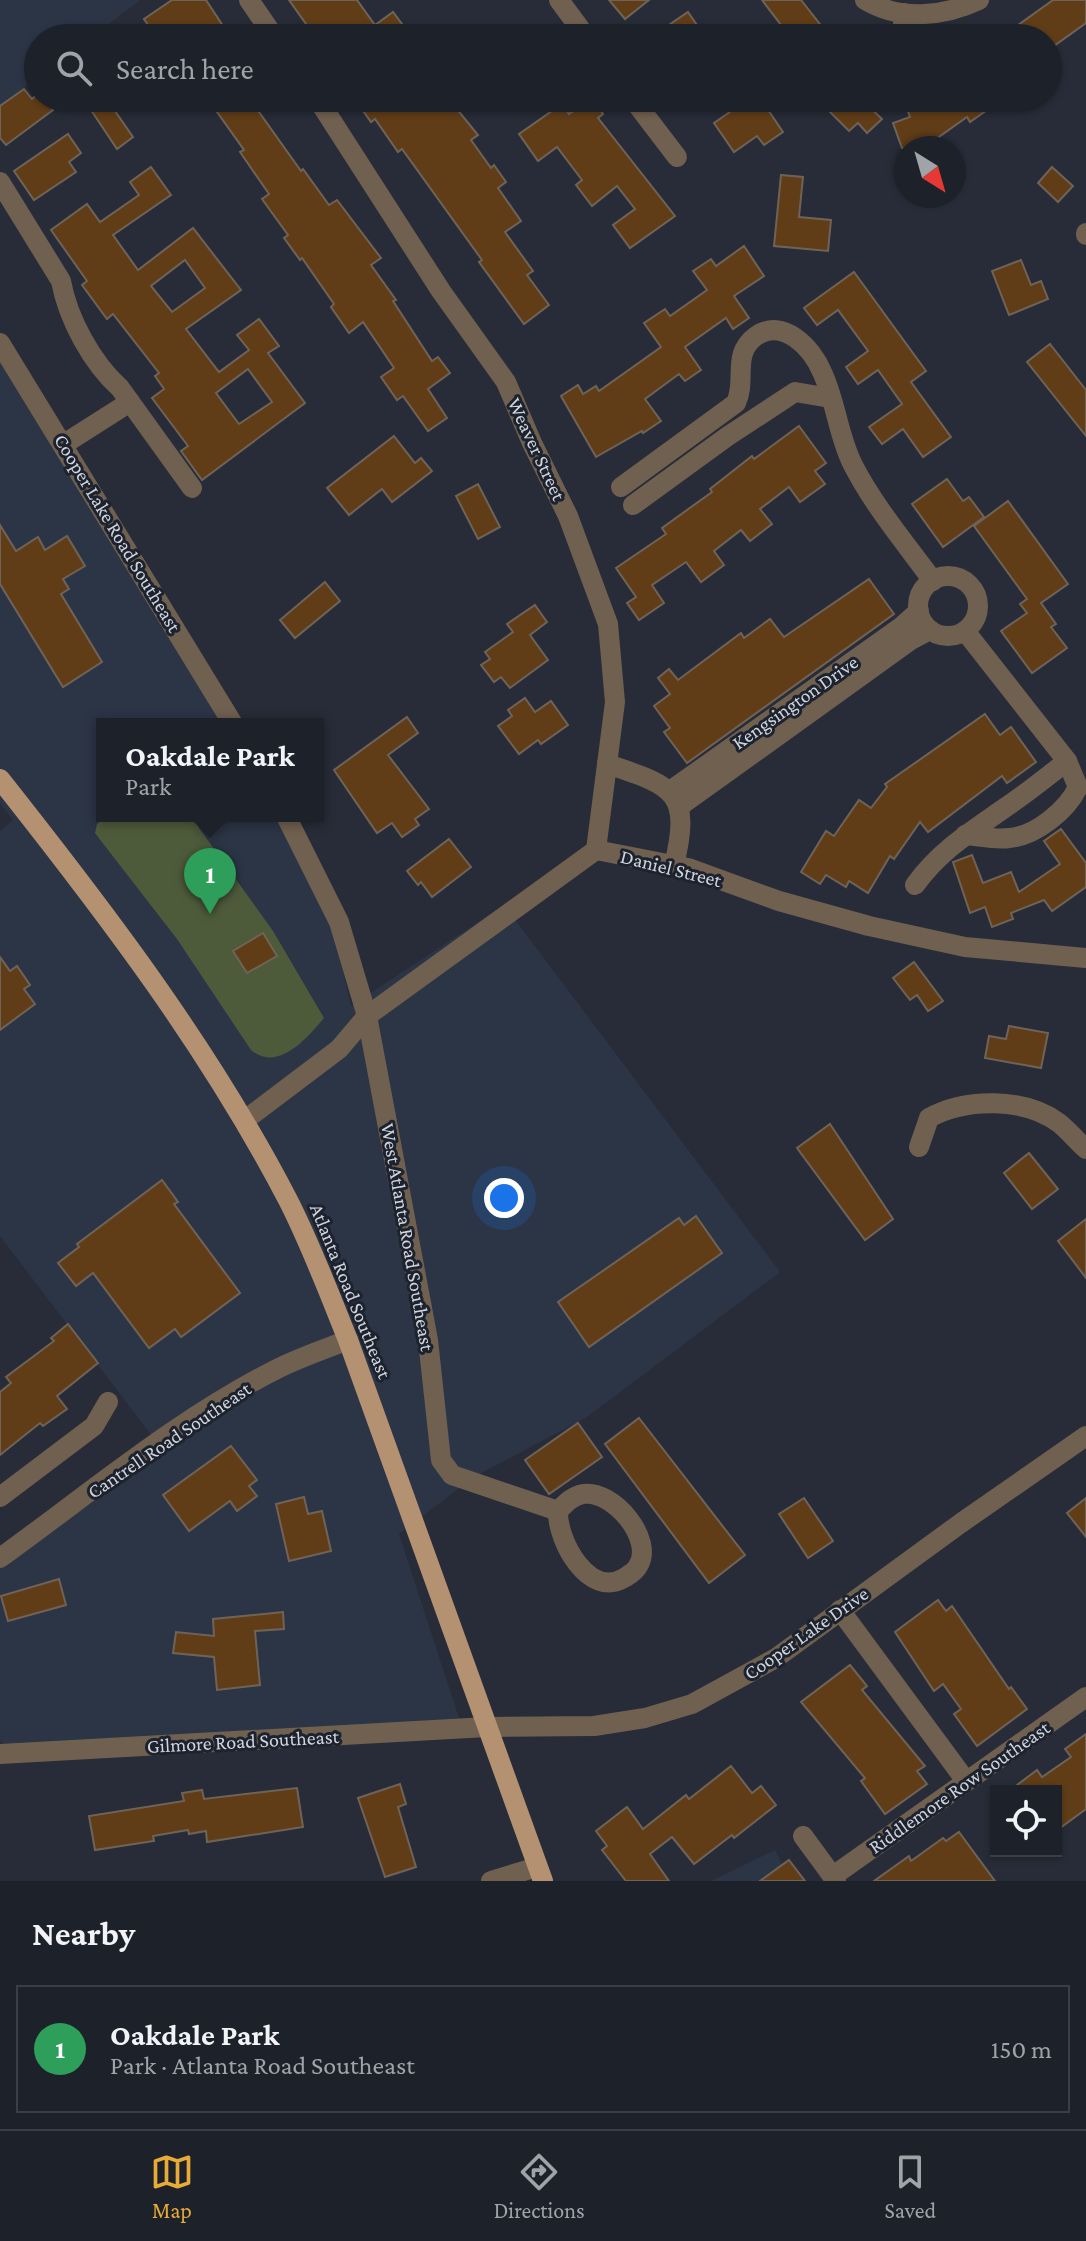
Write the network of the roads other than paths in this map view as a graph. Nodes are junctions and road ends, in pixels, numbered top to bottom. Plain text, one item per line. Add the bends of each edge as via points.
1 (249, 0) edge
2 (559, 0) edge
3 (865, 0) edge
4 (979, 0) edge
5 (904, 13) junction
6 (265, 24) edge
7 (577, 24) edge
8 (903, 24) edge
9 (326, 112) edge
10 (643, 112) edge
11 (677, 157) dead end
12 (0, 182) edge
13 (0, 343) edge
14 (830, 398) junction
15 (130, 402) junction
16 (64, 444) junction
17 (192, 488) dead end
18 (933, 581) junction
19 (919, 611) junction
20 (930, 630) junction
21 (965, 631) junction
22 (229, 718) edge
23 (1067, 761) junction
24 (607, 764) junction
25 (0, 779) edge
26 (675, 799) junction
27 (289, 822) edge
28 (965, 835) junction
29 (596, 850) junction
30 (674, 865) junction
31 (915, 885) dead end
32 (1086, 958) edge
33 (367, 1016) junction
34 (245, 1120) junction
35 (919, 1147) dead end
36 (1086, 1149) edge
37 (348, 1340) junction
38 (108, 1402) dead end
39 (1086, 1436) edge
40 (0, 1497) edge
41 (558, 1511) junction
42 (0, 1558) edge
43 (840, 1610) junction
44 (1086, 1697) edge
45 (487, 1727) junction
46 (0, 1754) edge
47 (966, 1781) junction
48 (803, 1836) dead end
49 (540, 1874) edge
50 (835, 1879) edge
51 (491, 1881) edge

1 - 6 street
2 - 7 street
3 - 5 street
4 - 5 street via 929,15
5 - 8 street
9 - 24 street, Weaver Street via 506,382 568,516 608,624 615,702
10 - 11 street
12 - 15 street via 61,281 86,343
13 - 16 street, Cooper Lake Road Southeast
14 - 14 street via 795,392 784,398 636,510 616,482 736,403 743,353 760,333 776,329 802,343 821,368
14 - 18 street via 852,464
15 - 16 street
15 - 17 street
16 - 22 street, Cooper Lake Road Southeast
18 - 19 street via 920,596
18 - 21 street via 955,577 975,592 978,611
19 - 20 street
19 - 26 street, Kengsington Drive
20 - 21 street via 946,636
20 - 26 street, Kengsington Drive
21 - 23 street
23 - 28 street
23 - 28 street via 1078,787 1072,800 1046,822 1009,839
24 - 26 street via 646,777
24 - 29 street, Weaver Street
25 - 34 main road, Atlanta Road Southeast via 179,1016
26 - 30 street via 682,831
27 - 33 street via 339,922
28 - 31 street
29 - 30 street, Daniel Street
29 - 33 street, Daniel Street
30 - 32 street, Daniel Street via 869,926 965,947
33 - 34 street, Daniel Street via 339,1049
33 - 41 street, West Atlanta Road Southeast via 428,1340 441,1460 452,1475
34 - 37 main road, Atlanta Road Southeast via 306,1237
35 - 36 street via 929,1118 948,1107 985,1102 1028,1109 1057,1122
37 - 42 street, Cantrell Road Southeast via 279,1368 216,1404
37 - 45 main road, Atlanta Road Southeast
38 - 40 street via 94,1426
39 - 43 street, Cooper Lake Drive
41 - 41 street via 566,1544 582,1570 598,1582 614,1584 639,1565 644,1551 638,1536 605,1497 585,1494
43 - 45 street, Cooper Lake Drive via 776,1658 692,1704 594,1726
43 - 47 street
44 - 47 street, Riddlemore Row Southeast
45 - 46 street, Gilmore Road Southeast
45 - 49 main road, Atlanta Road Southeast
47 - 50 street, Riddlemore Row Southeast
48 - 50 street
49 - 51 street

